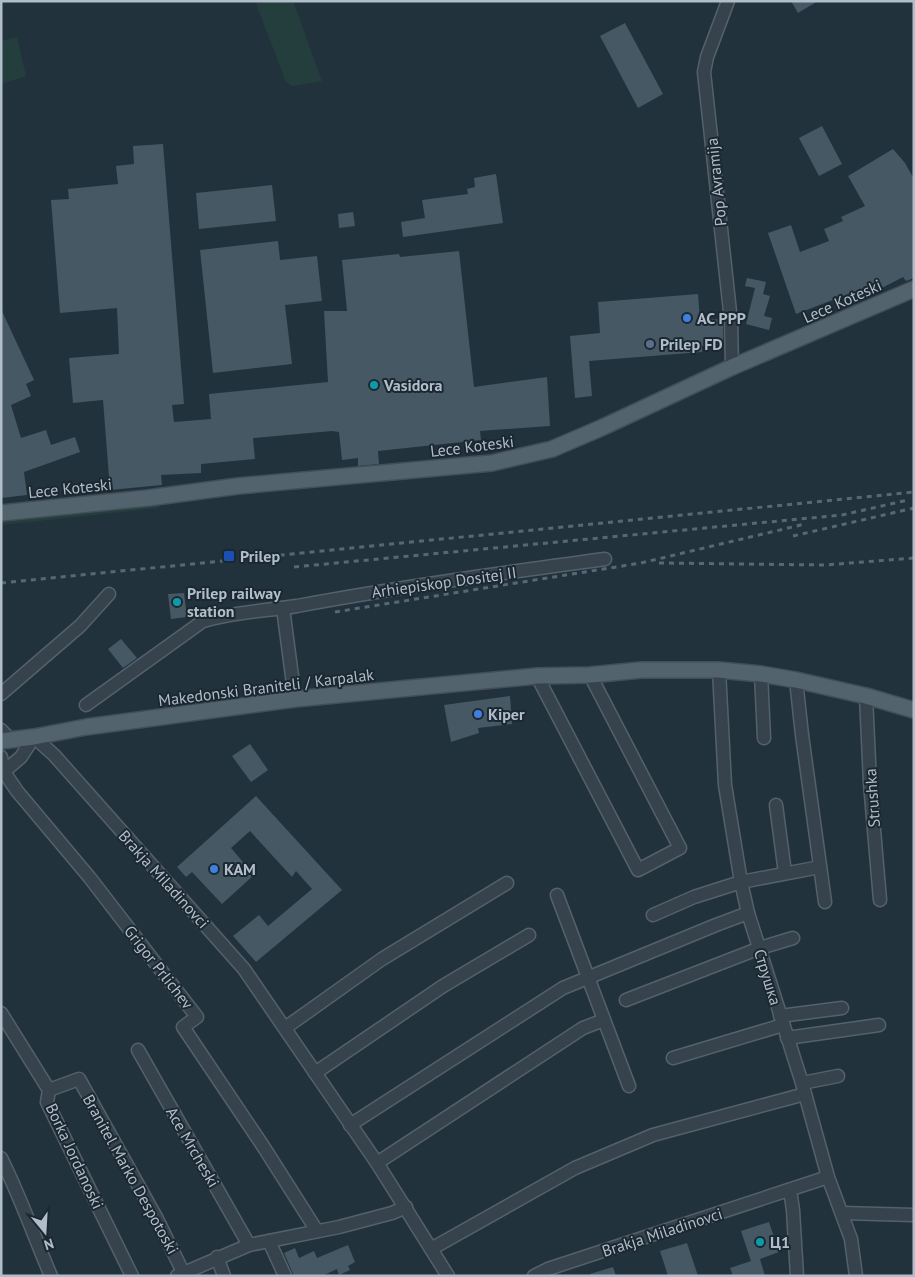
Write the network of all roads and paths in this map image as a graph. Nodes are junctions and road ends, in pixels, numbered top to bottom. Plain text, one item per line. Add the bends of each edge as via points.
1 (728, 1) edge
2 (914, 288) edge
3 (732, 367) junction
4 (1, 513) edge
5 (605, 559) dead end
6 (109, 594) dead end
7 (283, 608) junction
8 (719, 670) junction
9 (761, 674) junction
10 (590, 675) junction
11 (537, 676) junction
12 (796, 680) junction
13 (1, 694) edge
14 (866, 696) junction
15 (295, 699) junction
16 (86, 706) dead end
17 (914, 710) edge
18 (4, 737) edge
19 (34, 737) junction
20 (764, 738) dead end
21 (1, 757) edge
22 (3, 773) edge
23 (776, 805) dead end
24 (820, 868) junction
25 (785, 873) junction
26 (741, 882) junction
27 (507, 883) dead end
28 (557, 895) dead end
29 (880, 900) dead end
30 (825, 902) dead end
31 (748, 914) junction
32 (653, 915) dead end
33 (529, 935) dead end
34 (793, 938) dead end
35 (760, 948) junction
36 (588, 978) junction
37 (626, 1000) dead end
38 (842, 1008) dead end
39 (1, 1012) edge
40 (604, 1020) junction
41 (782, 1020) junction
42 (879, 1024) dead end
43 (285, 1028) junction
44 (787, 1038) junction
45 (138, 1050) dead end
46 (673, 1058) dead end
47 (315, 1073) junction
48 (838, 1076) dead end
49 (629, 1086) dead end
50 (804, 1089) junction
51 (49, 1090) junction
52 (350, 1125) junction
53 (1, 1158) edge
54 (377, 1164) junction
55 (828, 1177) junction
56 (790, 1190) junction
57 (406, 1207) junction
58 (842, 1213) junction
59 (914, 1215) edge
60 (318, 1231) junction
61 (269, 1241) junction
62 (249, 1245) junction
63 (431, 1249) junction
64 (217, 1258) junction
65 (180, 1274) edge
66 (51, 1276) edge
67 (132, 1276) edge
68 (224, 1276) edge
69 (285, 1276) edge
70 (448, 1276) edge
71 (534, 1276) edge
72 (797, 1276) edge
73 (856, 1276) edge

1 - 3 street, Pop Avramija via 704,72 731,321
2 - 3 main road, Lece Koteski
3 - 4 main road, Lece Koteski via 552,449 519,458
5 - 7 street, Arhiepiskop Dositej II via 377,591
6 - 13 street via 80,626
7 - 15 street
7 - 16 street, Arhiepiskop Dositej II via 226,615 203,622
8 - 9 main road, Makedonski Braniteli / Karpalak
8 - 10 main road, Makedonski Braniteli / Karpalak via 641,670
8 - 26 street, Струшка via 725,785
9 - 12 main road, Makedonski Braniteli / Karpalak
9 - 20 street
10 - 11 main road, Makedonski Braniteli / Karpalak
10 - 11 street via 680,848 638,870
11 - 15 main road, Makedonski Braniteli / Karpalak
12 - 14 main road, Makedonski Braniteli / Karpalak
12 - 24 street
14 - 17 main road, Makedonski Braniteli / Karpalak
14 - 29 street, Strushka
15 - 19 main road, Makedonski Braniteli / Karpalak
18 - 19 main road, Makedonski Braniteli / Karpalak
19 - 22 street via 21,757
19 - 43 street, Brakja Miladinovci via 54,755 244,969
21 - 22 street, Grigor Prlichev
22 - 60 street, Grigor Prlichev via 90,878 197,1017 183,1026
23 - 25 street
24 - 25 street
24 - 30 street
25 - 26 street
26 - 31 street, Струшка
26 - 32 street
27 - 43 street via 382,959
28 - 36 street
31 - 35 street, Струшка
31 - 36 street
33 - 47 street via 443,986
34 - 35 street
35 - 37 street
35 - 41 street, Струшка
36 - 40 street
36 - 52 street via 563,988
38 - 41 street
39 - 51 street, Borka Jordanoski
40 - 49 street
40 - 54 street via 583,1028
41 - 44 street, Струшка
41 - 46 street
42 - 44 street
43 - 47 street, Brakja Miladinovci
44 - 50 street, Струшка
45 - 62 street, Ace Mrcheski
47 - 52 street, Brakja Miladinovci
48 - 50 street
50 - 55 street, Струшка
50 - 63 street via 653,1136 575,1168
51 - 65 street, Branitel Marko Despotoski via 79,1079 157,1219
51 - 67 street, Borka Jordanoski via 47,1102
52 - 54 street, Brakja Miladinovci
53 - 66 street
54 - 57 street, Brakja Miladinovci
55 - 56 street, Brakja Miladinovci
55 - 58 street, Струшка
56 - 71 street, Brakja Miladinovci
56 - 72 street
57 - 60 street
57 - 63 street, Brakja Miladinovci
58 - 59 street
58 - 73 street, Струшка
60 - 61 street
61 - 62 street
61 - 69 street
62 - 64 street
63 - 70 street, Brakja Miladinovci
64 - 65 street
64 - 68 street

